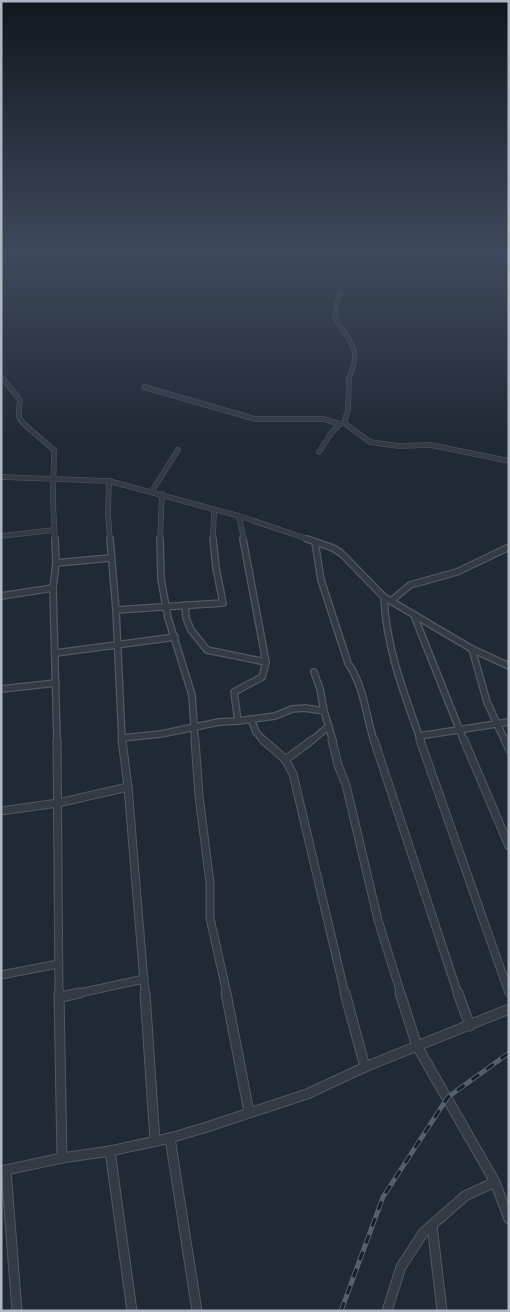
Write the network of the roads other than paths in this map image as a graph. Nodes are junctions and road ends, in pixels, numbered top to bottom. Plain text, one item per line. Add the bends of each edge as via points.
1 (335, 316) edge
2 (1, 377) edge
3 (144, 387) dead end
4 (342, 424) junction
5 (178, 450) dead end
6 (319, 452) dead end
7 (509, 460) edge
8 (1, 477) edge
9 (54, 479) junction
10 (109, 481) junction
11 (152, 492) junction
12 (162, 494) junction
13 (214, 510) junction
14 (239, 516) junction
15 (54, 530) junction
16 (1, 536) edge
17 (315, 542) junction
18 (509, 547) edge
19 (110, 558) junction
20 (56, 563) junction
21 (53, 588) junction
22 (1, 596) edge
23 (384, 597) junction
24 (391, 601) junction
25 (185, 605) junction
26 (166, 606) junction
27 (116, 610) junction
28 (415, 618) junction
29 (175, 637) junction
30 (117, 645) junction
31 (472, 649) junction
32 (56, 653) junction
33 (266, 662) junction
34 (509, 666) edge
35 (314, 672) dead end
36 (56, 683) junction
37 (1, 689) edge
38 (324, 711) junction
39 (251, 719) junction
40 (238, 720) junction
41 (509, 722) edge
42 (496, 724) junction
43 (194, 726) junction
44 (329, 726) junction
45 (460, 731) junction
46 (419, 736) junction
47 (122, 738) junction
48 (509, 749) edge
49 (285, 760) junction
50 (128, 787) junction
51 (58, 803) junction
52 (1, 811) edge
53 (509, 846) edge
54 (58, 964) junction
55 (1, 975) edge
56 (144, 979) junction
57 (509, 993) edge
58 (60, 997) junction
59 (509, 1009) edge
60 (470, 1026) junction
61 (417, 1046) junction
62 (365, 1067) junction
63 (250, 1112) junction
64 (170, 1138) junction
65 (154, 1141) junction
66 (110, 1151) junction
67 (62, 1158) junction
68 (4, 1170) edge
69 (495, 1182) junction
70 (509, 1219) edge
71 (432, 1226) junction
72 (17, 1311) edge
73 (132, 1311) edge
74 (197, 1311) edge
75 (387, 1311) edge
76 (442, 1311) edge

1 - 4 street via 352,347 355,361 348,382 348,410
2 - 9 street via 20,400 19,418 23,425 54,450
3 - 4 street via 255,419 323,419
4 - 6 street via 332,432
4 - 7 street via 379,444 431,445
5 - 11 street
8 - 9 street
9 - 10 street
9 - 15 street
10 - 11 street
10 - 19 street
11 - 12 street
12 - 13 street
12 - 26 street via 159,556
13 - 14 street
13 - 25 street via 212,547 223,603
14 - 17 street
14 - 33 street
15 - 16 street
15 - 20 street
17 - 23 street via 341,553
17 - 60 street via 321,580 340,641 364,696 372,731
18 - 24 street via 457,572 410,585
19 - 20 street
19 - 27 street
20 - 21 street
21 - 22 street
21 - 32 street
23 - 24 street
23 - 46 street via 388,642
24 - 28 street
25 - 26 street
25 - 33 street via 184,614 189,627 207,650
26 - 27 street
26 - 29 street
27 - 30 street
28 - 31 street
28 - 45 street
29 - 30 street
29 - 43 street via 192,695
30 - 32 street
30 - 47 street
31 - 34 street
31 - 42 street
32 - 36 street
33 - 40 street via 262,677 234,692
35 - 38 street
36 - 37 street
36 - 51 street
38 - 39 street via 292,709 275,716
38 - 44 street
39 - 40 street
39 - 49 street via 259,736
40 - 43 street
41 - 42 street
42 - 45 street
42 - 48 street
43 - 47 street
43 - 63 street via 210,883 210,918
44 - 49 street
44 - 61 street via 378,920
45 - 46 street
45 - 53 street
46 - 57 street
47 - 50 street
49 - 62 street via 298,792 350,1016
50 - 51 street
50 - 56 street
51 - 52 street
51 - 54 street
54 - 55 street
54 - 58 street
56 - 58 street
56 - 65 street
58 - 67 street
59 - 60 street
60 - 61 street
61 - 62 street
61 - 69 street
62 - 63 street via 307,1094
63 - 64 street
64 - 65 street
64 - 74 street
65 - 66 street
66 - 67 street
66 - 73 street
67 - 68 street
68 - 72 street
69 - 70 street
69 - 71 street via 465,1196
71 - 75 street via 423,1233 401,1267
71 - 76 street

